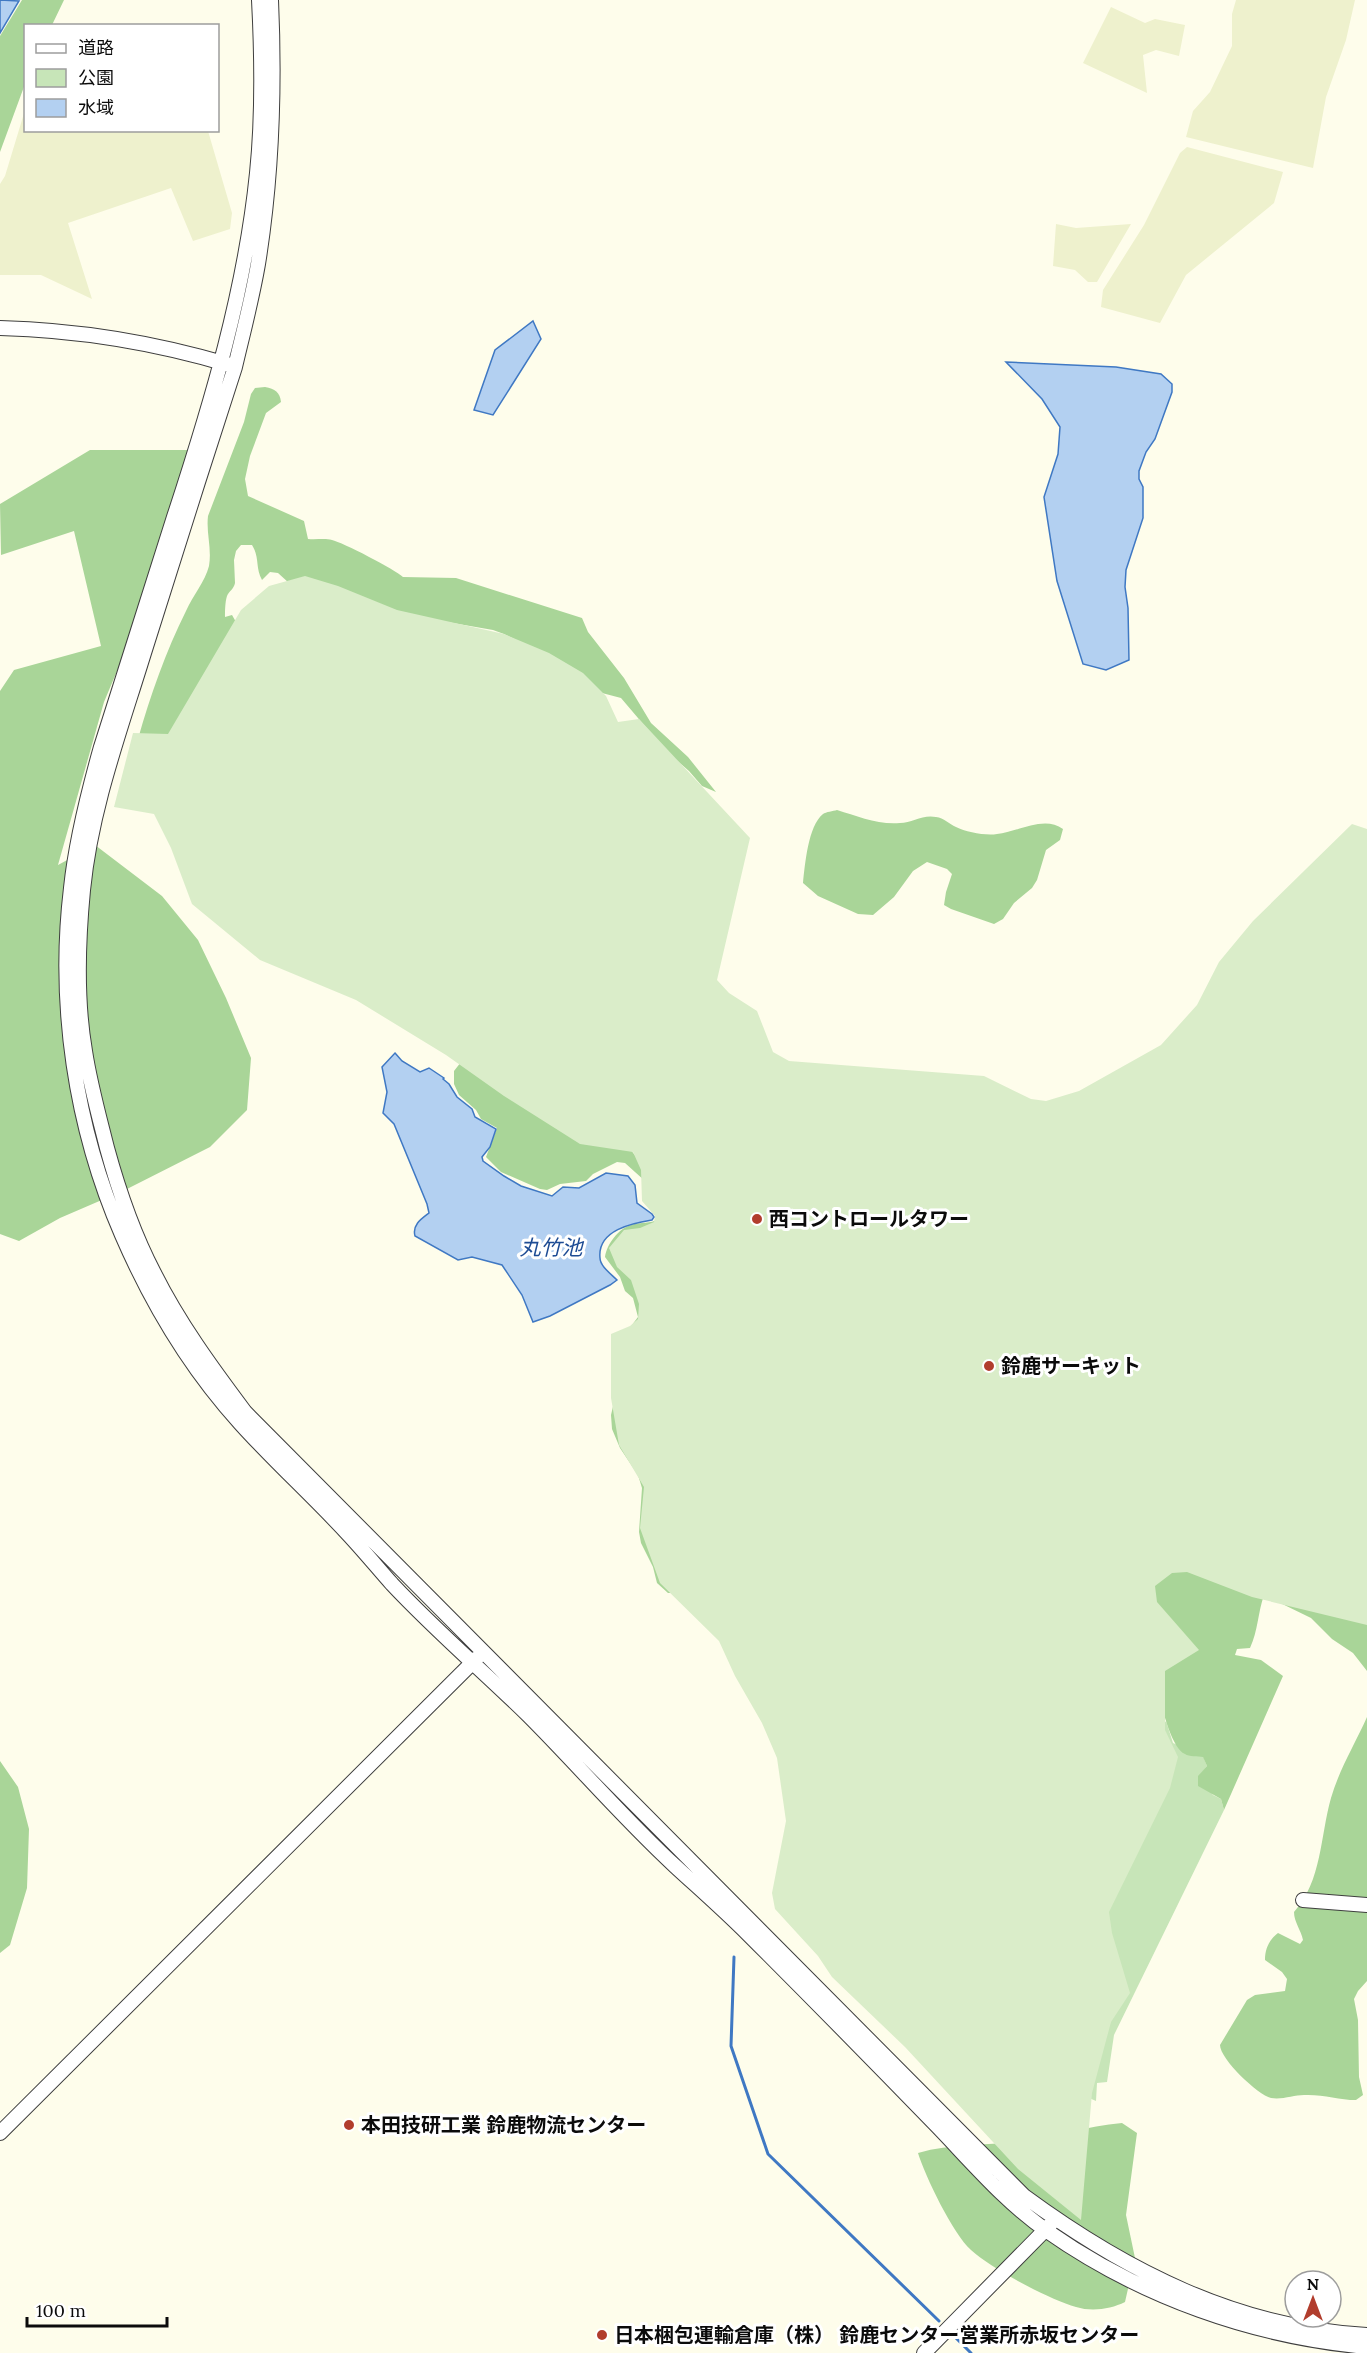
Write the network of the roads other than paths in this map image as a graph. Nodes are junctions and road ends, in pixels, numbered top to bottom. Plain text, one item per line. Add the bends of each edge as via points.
1 (259, 0) edge
2 (271, 0) edge
3 (0, 328) edge
4 (228, 365) junction
5 (483, 1652) junction
6 (472, 1663) junction
7 (1303, 1900) dead end
8 (1367, 1905) edge
9 (0, 2133) edge
10 (1056, 2219) junction
11 (1046, 2230) junction
12 (1367, 2335) edge
13 (1367, 2347) edge
14 (924, 2353) edge

1 - 4 street via 262,54 258,171
2 - 4 street via 270,171 257,265
3 - 4 street via 124,341
4 - 5 street via 99,803 83,888 80,928 84,1050 97,1112 134,1232 197,1348 246,1412
4 - 6 street via 210,406 101,747 78,842 70,890 67,966 68,1015 77,1085 96,1162 121,1234 186,1353 237,1420
5 - 6 street
5 - 10 street via 994,2168
6 - 9 street
6 - 11 street via 526,1713 674,1866 711,1897 985,2178
7 - 8 street
10 - 11 street
10 - 12 street via 1124,2262 1184,2291 1288,2324
11 - 13 street via 1118,2273 1212,2314 1282,2335
11 - 14 street

